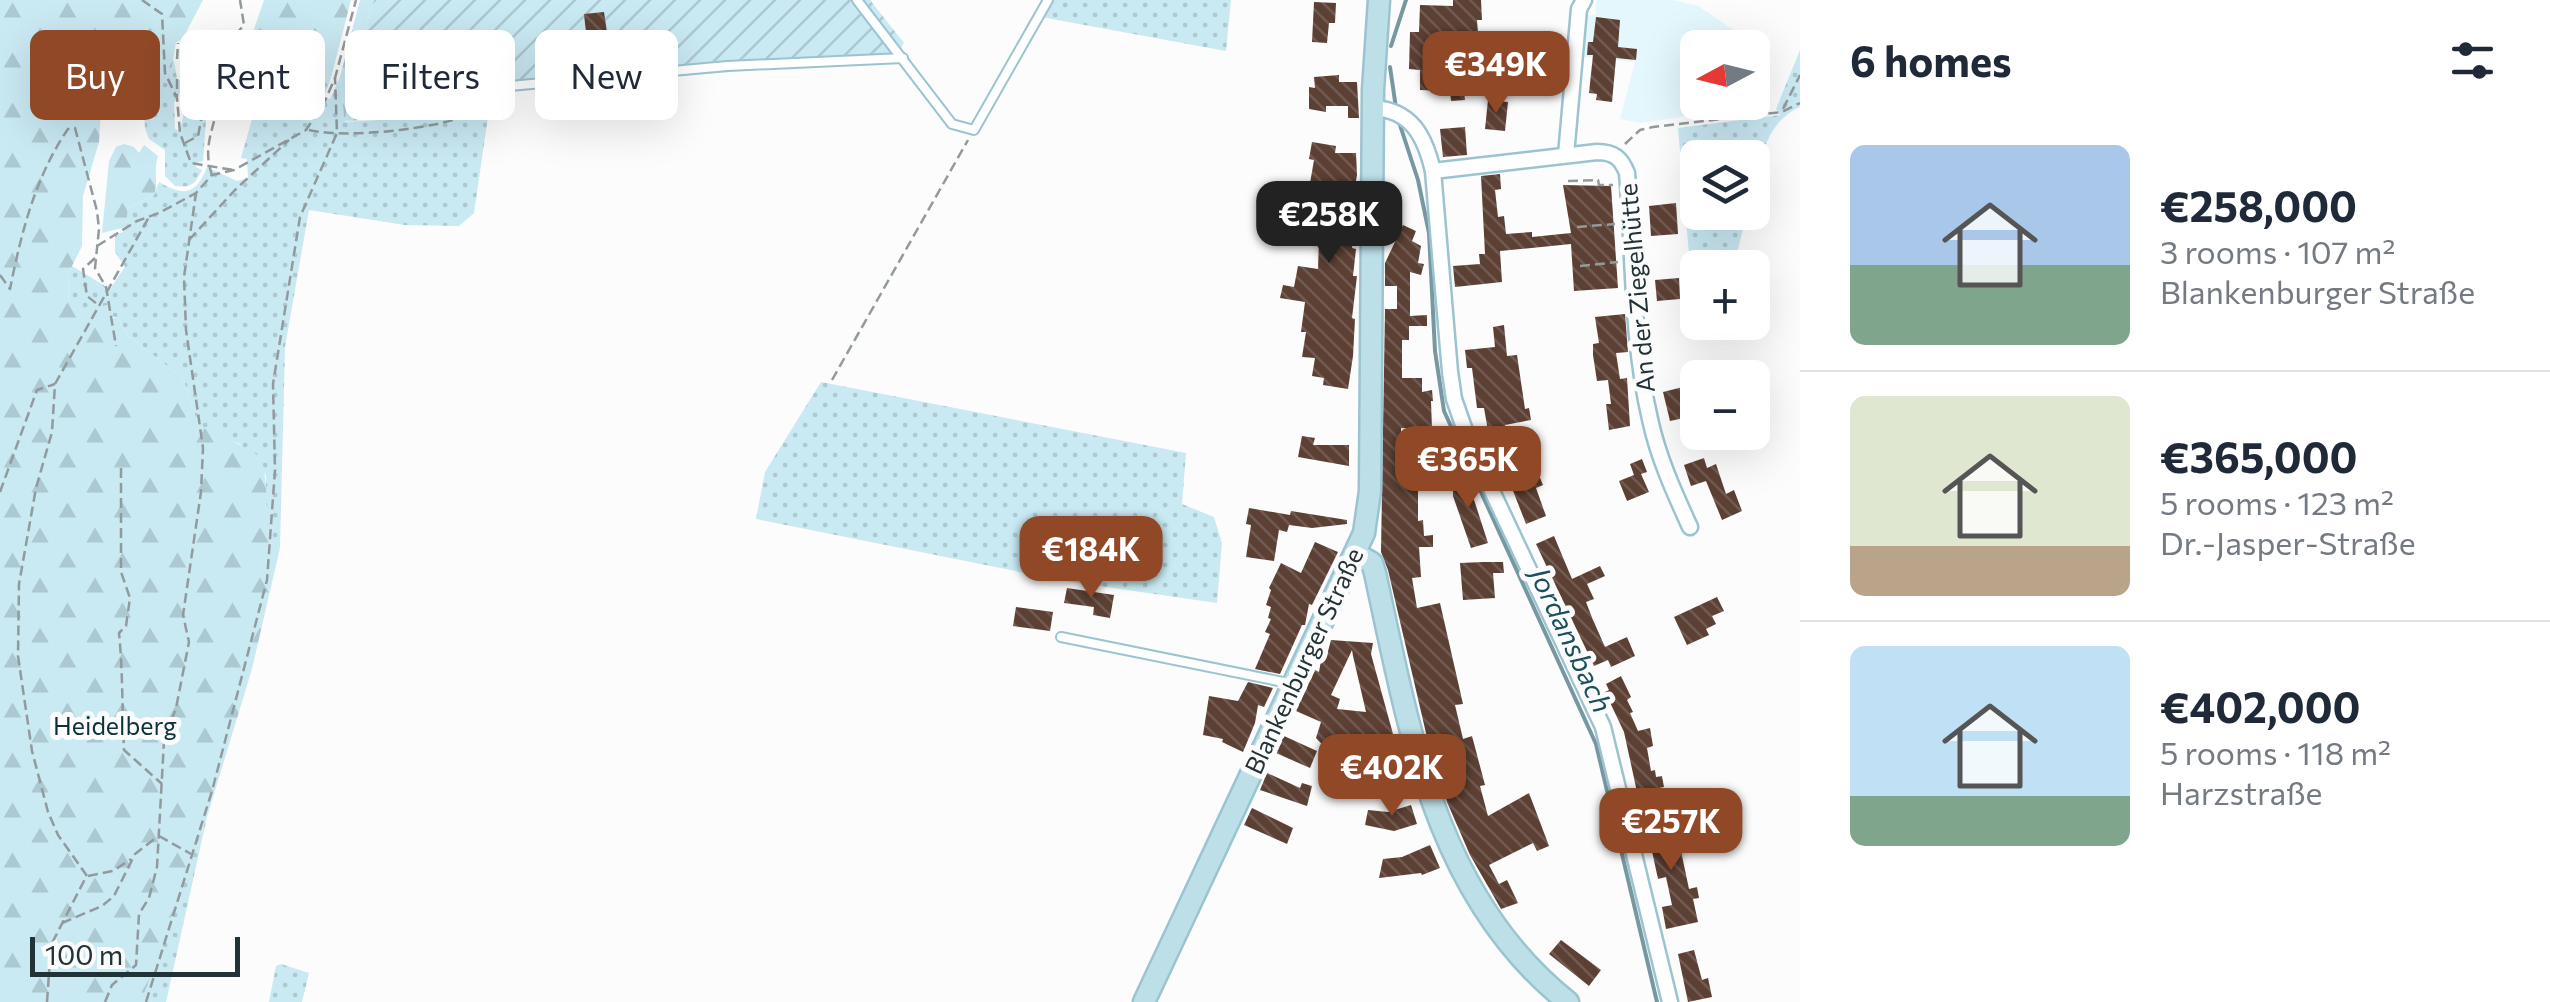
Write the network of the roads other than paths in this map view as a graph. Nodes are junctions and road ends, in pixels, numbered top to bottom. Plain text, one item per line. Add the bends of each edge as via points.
1 (857, 0) edge
2 (1048, 0) edge
3 (1379, 0) edge
4 (1584, 0) edge
5 (902, 58) junction
6 (515, 86) edge
7 (1379, 108) junction
8 (1566, 155) junction
9 (1434, 171) junction
10 (1690, 527) dead end
11 (1355, 553) junction
12 (1061, 637) dead end
13 (1293, 684) junction
14 (1144, 1002) edge
15 (1568, 1002) edge
16 (1670, 1002) edge

1 - 5 lane
2 - 5 lane via 974,130 952,124
3 - 7 main road, Blankenburger Straße
4 - 8 street
5 - 6 lane
7 - 9 street via 1421,132
7 - 11 main road, Blankenburger Straße via 1370,491
8 - 9 street, An der Ziegelhütte
8 - 10 street, An der Ziegelhütte via 1615,155 1627,173 1650,420
9 - 16 street via 1454,399 1604,726
11 - 13 main road, Blankenburger Straße
11 - 15 main road via 1376,572 1415,748 1452,851 1510,948
12 - 13 lane
13 - 14 main road, Blankenburger Straße

